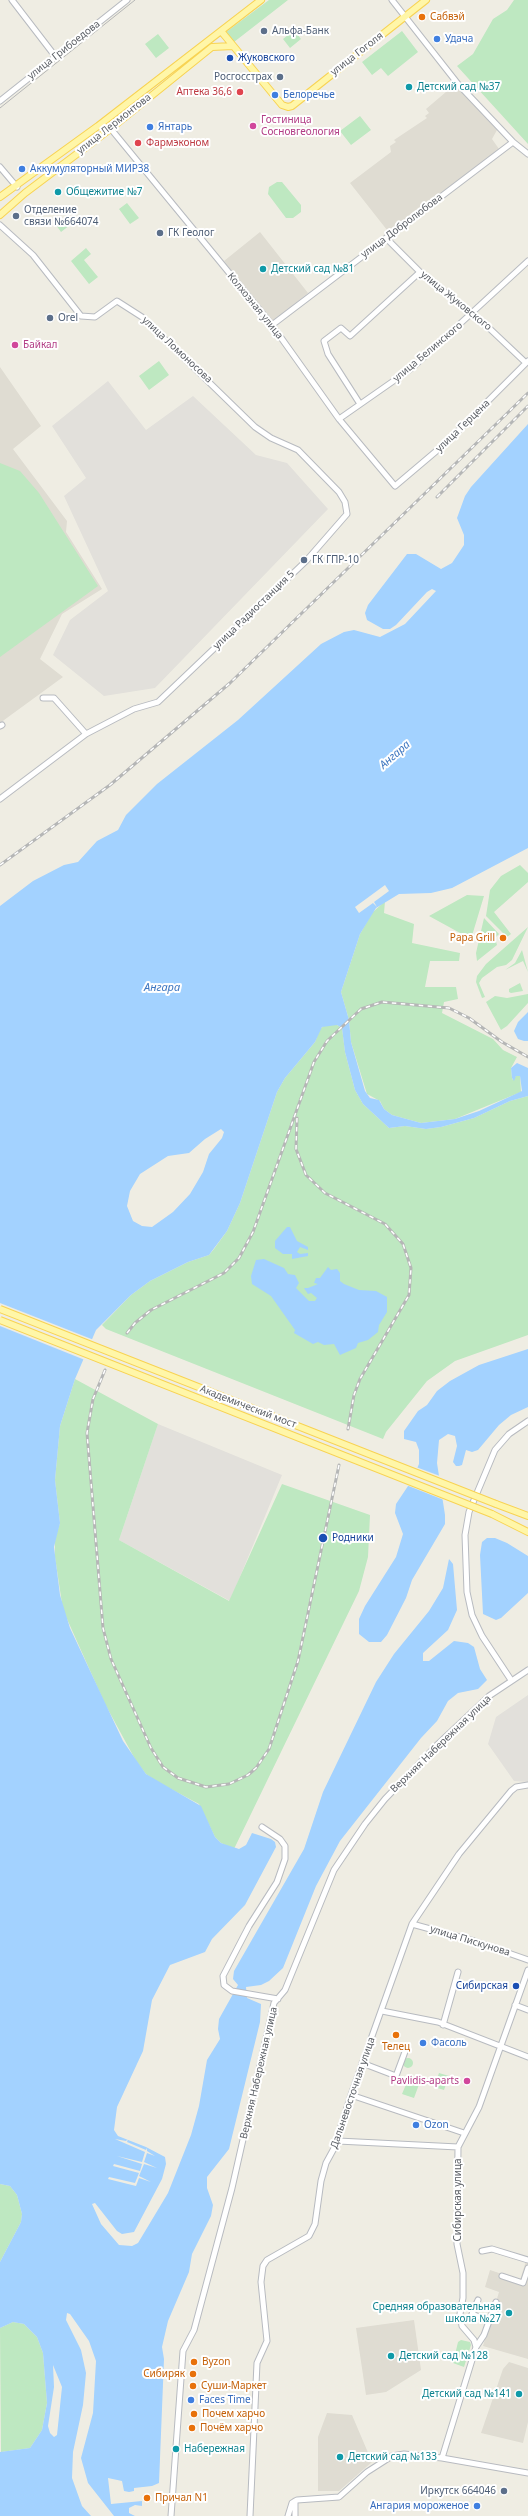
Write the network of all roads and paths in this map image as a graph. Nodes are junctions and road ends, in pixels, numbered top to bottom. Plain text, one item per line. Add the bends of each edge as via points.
1 (12, 0) edge
2 (127, 0) edge
3 (262, 0) edge
4 (392, 0) edge
5 (426, 0) edge
6 (404, 17) junction
7 (221, 31) junction
8 (207, 41) junction
9 (232, 46) junction
10 (212, 47) junction
11 (55, 56) junction
12 (0, 101) edge
13 (110, 129) junction
14 (513, 142) junction
15 (528, 154) edge
16 (0, 167) edge
17 (17, 187) junction
18 (0, 197) edge
19 (1, 216) edge
20 (0, 225) edge
21 (386, 238) junction
22 (528, 261) edge
23 (420, 272) junction
24 (472, 315) junction
25 (272, 325) junction
26 (527, 362) edge
27 (360, 404) junction
28 (338, 420) junction
29 (395, 486) joint
30 (347, 514) joint
31 (42, 698) dead end
32 (86, 734) junction
33 (0, 799) edge
34 (0, 1309) edge
35 (0, 1320) edge
36 (528, 1422) edge
37 (528, 1516) edge
38 (512, 1523) junction
39 (528, 1528) edge
40 (528, 1532) edge
41 (528, 1670) edge
42 (511, 1680) junction
43 (528, 1786) edge
44 (262, 1827) dead end
45 (412, 1924) junction
46 (528, 1960) edge
47 (528, 1970) edge
48 (458, 1972) dead end
49 (278, 1999) junction
50 (515, 2005) junction
51 (528, 2010) edge
52 (382, 2011) junction
53 (443, 2025) junction
54 (500, 2048) junction
55 (406, 2049) dead end
56 (528, 2057) edge
57 (362, 2063) junction
58 (350, 2095) junction
59 (464, 2132) junction
60 (338, 2141) junction
61 (458, 2147) junction
62 (482, 2251) dead end
63 (528, 2260) edge
64 (528, 2268) edge
65 (502, 2276) dead end
66 (478, 2300) dead end
67 (496, 2302) dead end
68 (489, 2321) junction
69 (476, 2347) junction
70 (442, 2458) junction
71 (528, 2473) edge
72 (296, 2501) junction
73 (171, 2516) edge
74 (250, 2516) edge
75 (288, 2516) edge
76 (295, 2516) edge

1 - 11 street
2 - 11 street, улица Грибоедова
3 - 7 main road, улица Лермонтова
4 - 6 street
5 - 6 main road, улица Гоголя
6 - 9 main road, улица Гоголя via 288,107 282,105
6 - 14 street via 458,84
7 - 8 main road, улица Лермонтова
7 - 9 main road
8 - 10 main road
8 - 17 main road, улица Лермонтова
9 - 10 main road
10 - 13 main road, улица Лермонтова
11 - 12 street, улица Грибоедова
13 - 19 main road, улица Лермонтова via 25,193
13 - 25 street, Колхозная улица
14 - 15 street
14 - 21 street, улица Добролюбова
16 - 17 street
17 - 18 main road, улица Лермонтова
20 - 30 street, улица Ломоносова via 33,255 81,316 95,317 116,301 142,317 255,427 271,438 298,450 339,492 345,502
21 - 23 street, улица Жуковского
21 - 25 street, улица Добролюбова
22 - 24 street, улица Белинского
23 - 24 street, улица Жуковского
23 - 27 street via 350,336 341,328 324,341 328,354
24 - 26 street, улица Жуковского
24 - 27 street, улица Белинского via 412,368
25 - 28 street, Колхозная улица
26 - 29 street, улица Герцена via 447,442
27 - 28 street, улица Белинского
28 - 29 street, Колхозная улица
30 - 32 street, улица Радиостанция 5 via 306,560 158,702 134,709
31 - 32 street via 54,698
32 - 33 street
34 - 37 main road, Академический мост, bridge
35 - 38 main road, Академический мост, bridge
36 - 42 street via 511,1431 495,1450 469,1512 465,1535 467,1592 472,1615 482,1636
38 - 39 main road
38 - 40 main road
41 - 42 street, Верхняя Набережная улица
42 - 49 street, Верхняя Набережная улица via 489,1696 410,1771 361,1830 334,1870 285,1990
43 - 45 street, Дальневосточная улица via 516,1787 511,1791 459,1854
44 - 49 street via 280,1839 285,1846 285,1859 277,1882 223,1976 224,1985 232,1991
45 - 46 street, улица Пискунова via 474,1941
45 - 52 street, Дальневосточная улица via 405,1937
47 - 50 street, Сибирская улица
48 - 53 street
49 - 73 street, Верхняя Набережная улица via 274,2003 232,2188 194,2330 183,2351
50 - 51 street
50 - 54 street, Сибирская улица
52 - 53 street
52 - 57 street, Дальневосточная улица
53 - 54 street
54 - 56 street
54 - 59 street, Сибирская улица via 479,2107 471,2125
55 - 57 street via 396,2076
57 - 58 street, Дальневосточная улица
58 - 59 street
58 - 60 street, Дальневосточная улица
59 - 61 street, Сибирская улица
60 - 61 street
60 - 74 street, Дальневосточная улица via 326,2164 315,2224 309,2236 267,2260 263,2266 261,2282 267,2341 257,2363
61 - 69 street, Сибирская улица via 457,2244 463,2273 460,2314 462,2326 474,2340
62 - 63 street via 492,2249
64 - 65 street via 522,2283
66 - 68 street via 472,2314
67 - 68 street
68 - 69 street
69 - 70 street
70 - 71 street
70 - 72 street via 404,2454 392,2456 367,2472 339,2497
72 - 75 street via 292,2503
72 - 76 street

